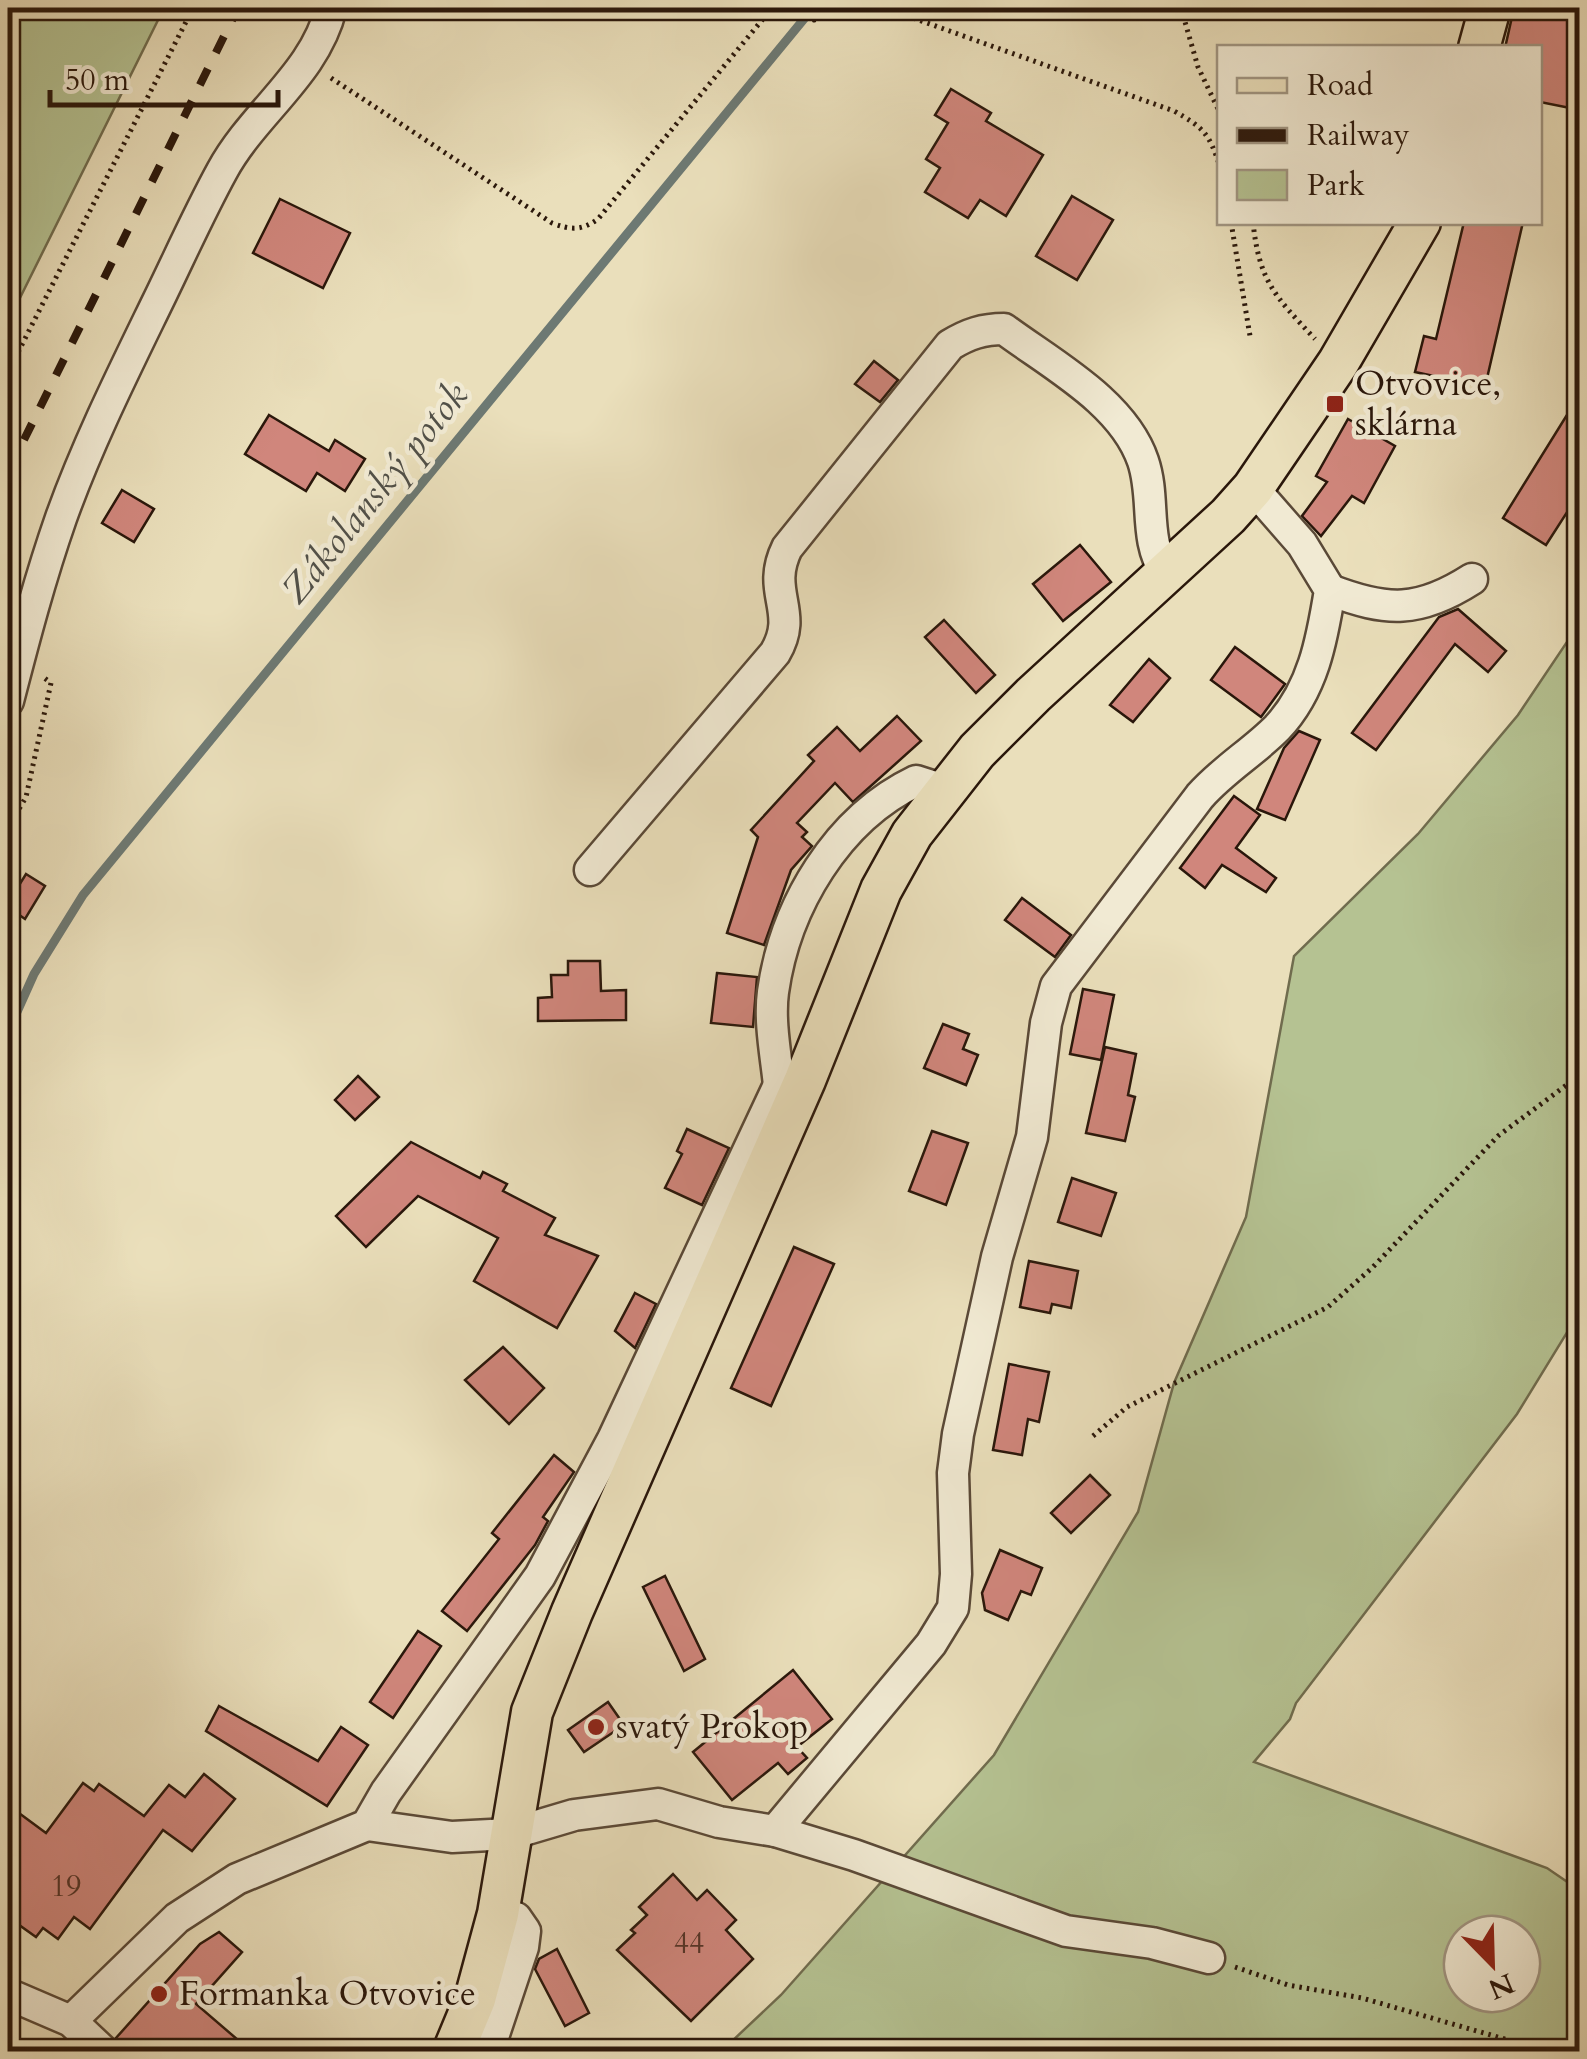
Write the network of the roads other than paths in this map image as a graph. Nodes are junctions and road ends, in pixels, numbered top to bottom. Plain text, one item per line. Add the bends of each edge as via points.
1 (332, 8) edge
2 (1490, 8) edge
3 (1480, 45) edge
4 (1418, 225) edge
5 (1253, 488) junction
6 (1166, 573) junction
7 (1472, 579) dead end
8 (1330, 590) junction
9 (8, 701) edge
10 (944, 790) junction
11 (590, 870) dead end
12 (792, 1083) junction
13 (366, 1826) junction
14 (774, 1831) junction
15 (510, 1834) junction
16 (498, 1914) junction
17 (1210, 1958) road end
18 (8, 1994) edge
19 (71, 2021) junction
20 (104, 2052) edge
21 (453, 2052) edge
22 (488, 2052) edge

1 - 9 street via 308,63 223,169 94,432 17,654
2 - 3 main road
4 - 5 main road via 1338,363
5 - 6 main road
5 - 8 street via 1302,544
6 - 10 main road via 1032,695
6 - 11 street via 1152,543 1143,459 1123,426 1004,329 966,335 950,345 787,548 778,566 786,634 775,654
7 - 8 street via 1400,607 1366,604
8 - 14 street via 1309,684 1292,711 1221,772 1056,986 1032,1136 958,1434 953,1608 931,1644
10 - 12 main road via 881,890
10 - 12 street via 916,781 886,796 851,826 818,870 797,912 772,995
12 - 13 street via 540,1576
12 - 15 main road via 532,1712
13 - 15 street via 452,1836
13 - 19 street via 237,1879 177,1918
14 - 15 street via 658,1804 574,1815
14 - 17 street via 1066,1931 1152,1942
15 - 16 main road
16 - 21 main road
16 - 22 street via 516,1918 525,1931
18 - 19 street
19 - 20 street

